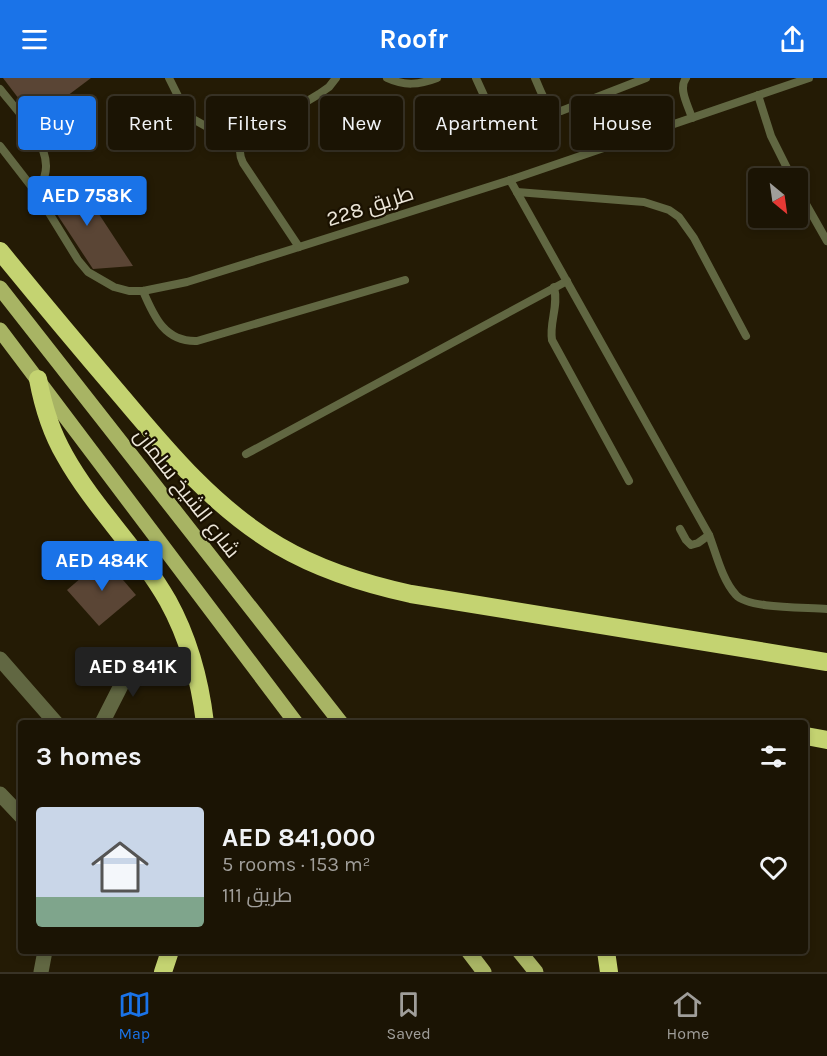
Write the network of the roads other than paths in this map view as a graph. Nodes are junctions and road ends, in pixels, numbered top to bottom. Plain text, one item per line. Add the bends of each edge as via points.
1 (169, 78) edge
2 (336, 78) edge
3 (387, 78) edge
4 (436, 78) edge
5 (476, 78) edge
6 (535, 78) edge
7 (646, 78) edge
8 (686, 78) edge
9 (809, 78) edge
10 (0, 89) edge
11 (758, 95) junction
12 (484, 96) edge
13 (308, 101) edge
14 (692, 117) junction
15 (206, 126) edge
16 (0, 146) edge
17 (241, 150) edge
18 (787, 168) edge
19 (510, 180) junction
20 (517, 192) junction
21 (38, 195) junction
22 (808, 207) edge
23 (827, 241) edge
24 (299, 247) junction
25 (0, 250) edge
26 (405, 280) dead end
27 (567, 280) junction
28 (554, 287) junction
29 (0, 288) edge
30 (143, 291) junction
31 (0, 330) edge
32 (746, 336) dead end
33 (38, 379) junction
34 (246, 454) dead end
35 (628, 481) dead end
36 (680, 529) dead end
37 (709, 535) junction
38 (827, 609) edge
39 (135, 658) dead end
40 (0, 659) edge
41 (827, 662) edge
42 (53, 720) edge
43 (104, 720) edge
44 (204, 720) edge
45 (294, 720) edge
46 (338, 720) edge
47 (808, 736) edge
48 (827, 740) edge
49 (0, 794) edge
50 (18, 813) edge
51 (44, 954) edge
52 (169, 954) edge
53 (470, 954) edge
54 (521, 954) edge
55 (606, 954) edge
56 (41, 972) edge
57 (164, 972) edge
58 (484, 972) edge
59 (536, 972) edge
60 (609, 972) edge

1 - 15 lane via 185,110
2 - 13 lane
3 - 4 lane via 410,85
5 - 12 lane
6 - 7 lane via 548,105 561,111
8 - 14 lane via 682,90
9 - 11 lane, طريق 228
10 - 21 lane via 43,150 46,168
11 - 14 lane, طريق 228
11 - 18 lane via 771,136
14 - 19 lane, طريق 228
16 - 21 lane, طريق 228
17 - 24 lane via 243,163
19 - 20 lane
19 - 24 lane, طريق 228
20 - 27 lane
20 - 32 lane via 644,202 669,210 694,238
21 - 30 lane, طريق 228 via 88,272 114,287
22 - 23 lane
24 - 30 lane, طريق 228 via 187,282
25 - 41 highway via 192,477 249,526 304,560 356,581 411,594
26 - 30 lane via 196,341 168,333
27 - 28 lane
27 - 37 lane
28 - 34 lane
28 - 35 lane via 552,340
29 - 46 main road, شارع الشيخ سلمان
31 - 33 main road
33 - 44 highway via 48,418 64,455 159,586 177,618 195,670
33 - 45 main road
36 - 37 lane via 691,544
37 - 38 lane via 736,596 750,603
39 - 43 street
40 - 42 street
47 - 48 highway
49 - 50 street
51 - 56 street
52 - 57 highway
53 - 58 main road
54 - 59 main road
55 - 60 highway

